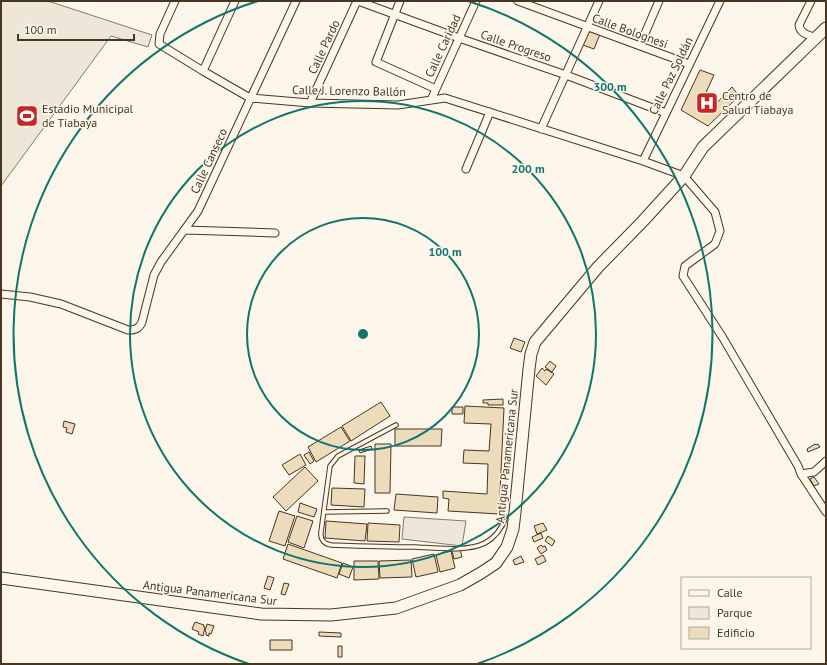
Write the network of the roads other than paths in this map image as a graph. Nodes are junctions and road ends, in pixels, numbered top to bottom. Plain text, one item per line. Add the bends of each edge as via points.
1 (175, 1) edge
2 (235, 1) edge
3 (296, 1) edge
4 (358, 1) edge
5 (400, 1) edge
6 (476, 1) edge
7 (518, 1) edge
8 (600, 1) edge
9 (659, 1) edge
10 (720, 1) edge
11 (811, 1) edge
12 (394, 14) junction
13 (588, 27) junction
14 (826, 28) edge
15 (459, 38) junction
16 (816, 38) junction
17 (640, 45) junction
18 (690, 64) junction
19 (202, 71) junction
20 (566, 75) junction
21 (436, 89) junction
22 (250, 98) junction
23 (431, 100) junction
24 (310, 103) junction
25 (490, 112) junction
26 (666, 113) junction
27 (541, 129) junction
28 (643, 161) junction
29 (466, 169) dead end
30 (684, 176) junction
31 (185, 230) junction
32 (275, 233) dead end
33 (1, 294) edge
34 (396, 425) dead end
35 (826, 461) edge
36 (801, 474) junction
37 (387, 511) dead end
38 (324, 512) junction
39 (826, 512) edge
40 (506, 517) dead end
41 (1, 578) edge

1 - 19 street, Calle J. Lorenzo Ballón via 160,34 159,44
2 - 19 street
3 - 22 street, Calle Canseco
4 - 12 street, Calle Progreso
4 - 24 street, Calle Pardo
5 - 12 street
6 - 15 street, Calle Caridad
7 - 13 street, Calle Bolognesi
8 - 13 street
9 - 17 street
10 - 18 street, Calle Paz Soldán
11 - 16 street via 799,29
12 - 15 street, Calle Progreso
12 - 21 street via 376,62
13 - 17 street, Calle Bolognesi
13 - 20 street
14 - 16 main road, Antigua Panamericana Sur
15 - 20 street, Calle Progreso
15 - 21 street, Calle Caridad
16 - 30 main road, Antigua Panamericana Sur via 703,147
17 - 18 street, Calle Bolognesi
18 - 26 street, Calle Paz Soldán
19 - 22 street, Calle J. Lorenzo Ballón
20 - 26 street, Calle Progreso
20 - 27 street
21 - 23 street, Calle Caridad
22 - 24 street, Calle J. Lorenzo Ballón
22 - 31 street, Calle Canseco via 198,210
23 - 24 street, Calle J. Lorenzo Ballón via 398,105
23 - 25 street, Calle J. Lorenzo Ballón via 445,98
25 - 27 street, Calle J. Lorenzo Ballón
25 - 29 street
26 - 28 street, Calle Paz Soldán
27 - 28 street, Calle J. Lorenzo Ballón
28 - 30 street, Calle J. Lorenzo Ballón
30 - 36 street via 715,212 720,231 715,244 685,266 683,276 723,338
30 - 41 main road, Antigua Panamericana Sur via 598,268 535,342 529,369 512,529 507,547 496,563 481,573 460,585 396,608 331,615 261,614
31 - 32 street
31 - 33 street, Calle Canseco via 154,275 142,322 140,327 134,330 128,330 61,304
34 - 38 lane via 335,459 330,466
35 - 36 street via 814,472
36 - 39 street
37 - 38 lane
38 - 40 lane via 321,535 328,545 473,547 491,539 501,529

